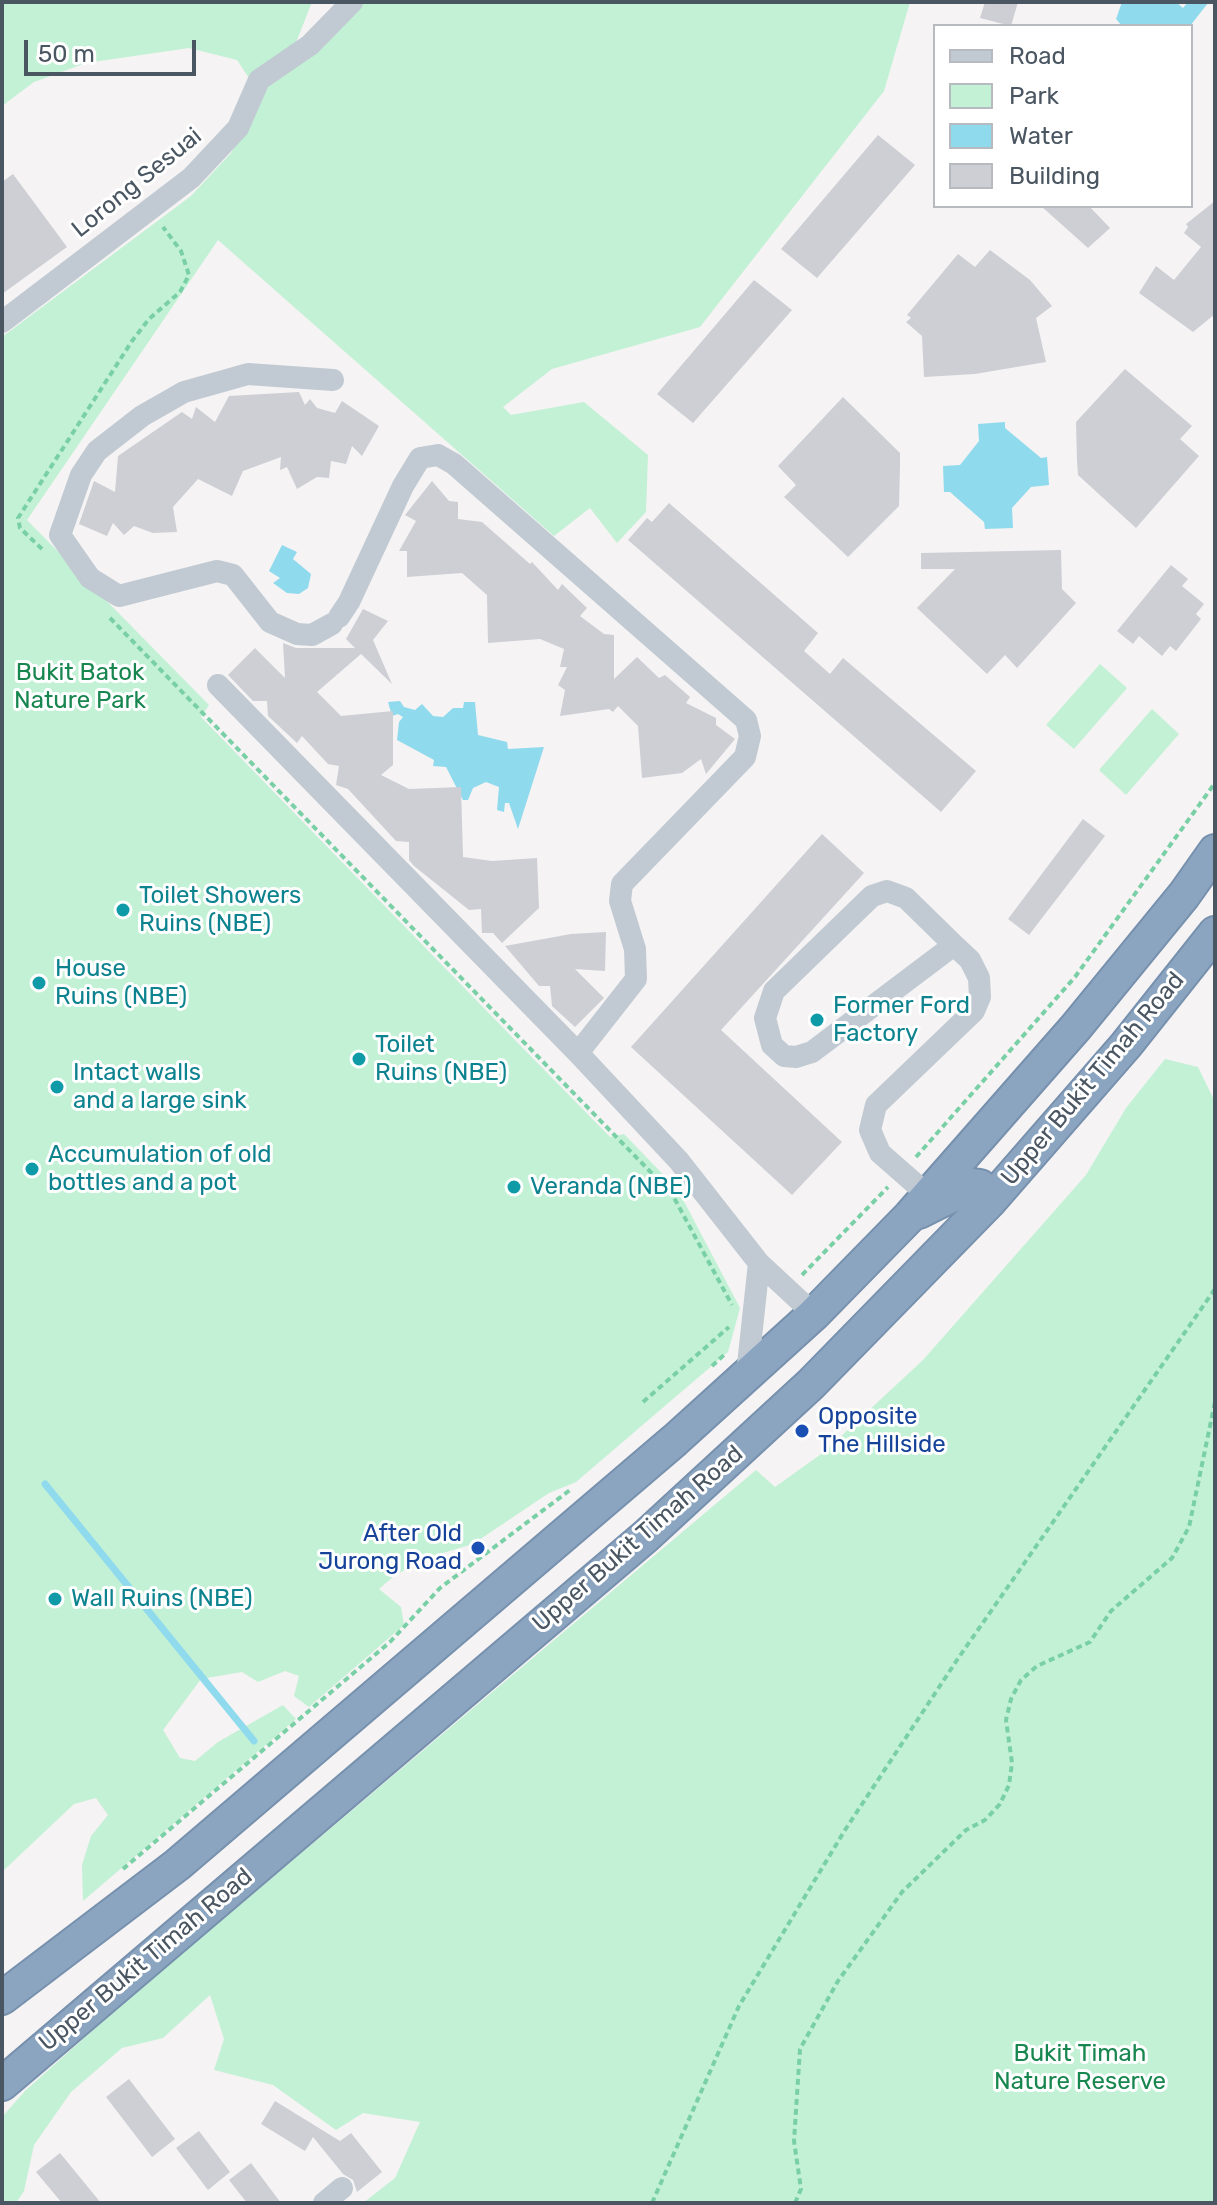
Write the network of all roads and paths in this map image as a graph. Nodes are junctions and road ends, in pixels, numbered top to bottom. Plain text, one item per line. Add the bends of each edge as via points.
1 (352, 2) edge
2 (147, 211) junction
3 (2, 322) edge
4 (333, 380) dead end
5 (42, 550) dead end
6 (108, 616) dead end
7 (218, 685) dead end
8 (1215, 783) edge
9 (1215, 851) edge
10 (1215, 892) edge
11 (1215, 933) edge
12 (1152, 934) junction
13 (954, 945) junction
14 (578, 1053) junction
15 (902, 1172) junction
16 (990, 1201) junction
17 (919, 1205) junction
18 (759, 1263) junction
19 (788, 1289) junction
20 (1215, 1289) edge
21 (732, 1306) dead end
22 (814, 1314) junction
23 (745, 1323) junction
24 (710, 1369) dead end
25 (747, 1374) junction
26 (643, 1402) dead end
27 (1215, 1402) edge
28 (576, 1486) dead end
29 (388, 1685) junction
30 (449, 1701) junction
31 (112, 1879) dead end
32 (2, 1998) edge
33 (2, 2084) edge
34 (652, 2203) edge
35 (795, 2203) edge

1 - 2 street, Lorong Sesuai via 310,45 259,80 224,146
2 - 3 street, Lorong Sesuai
2 - 5 path via 181,251 189,275 180,292 132,341 18,518 20,528
4 - 14 street via 248,374 184,392 97,451 81,475 60,535 90,578 119,596 217,571 233,575 270,622 312,635 335,620 349,602 420,458 438,455 746,720 750,736 745,757 622,884 620,901 635,949 636,979
6 - 21 path via 672,1194
7 - 14 street
8 - 15 path via 1075,977
9 - 12 highway, Upper Bukit Timah Road
10 - 12 highway
11 - 16 highway, Upper Bukit Timah Road
12 - 17 highway, Upper Bukit Timah Road
13 - 13 street via 906,898 887,891 872,896 774,991 765,1018 772,1045 784,1056 812,1052
13 - 15 street via 979,978 974,1011 876,1105 870,1130 880,1153
14 - 18 street via 679,1161
15 - 17 street
15 - 19 path
16 - 17 highway via 980,1186 973,1185
16 - 30 highway, Upper Bukit Timah Road via 822,1373 693,1494
17 - 22 highway, Upper Bukit Timah Road
18 - 19 street
18 - 23 street
19 - 22 street
20 - 34 path via 845,1830 739,2006
22 - 25 highway, Upper Bukit Timah Road
23 - 24 path
23 - 25 street
23 - 26 path
25 - 29 highway, Upper Bukit Timah Road
27 - 35 path via 1189,1527 1172,1558 1111,1611 1090,1642 1037,1666 1021,1680 1006,1720 1012,1763 1000,1804 902,1892 838,1981 800,2049 794,2141 801,2189
28 - 31 path via 440,1588 390,1642
29 - 30 highway via 427,1708
29 - 32 highway, Upper Bukit Timah Road via 177,1865
30 - 33 highway, Upper Bukit Timah Road

